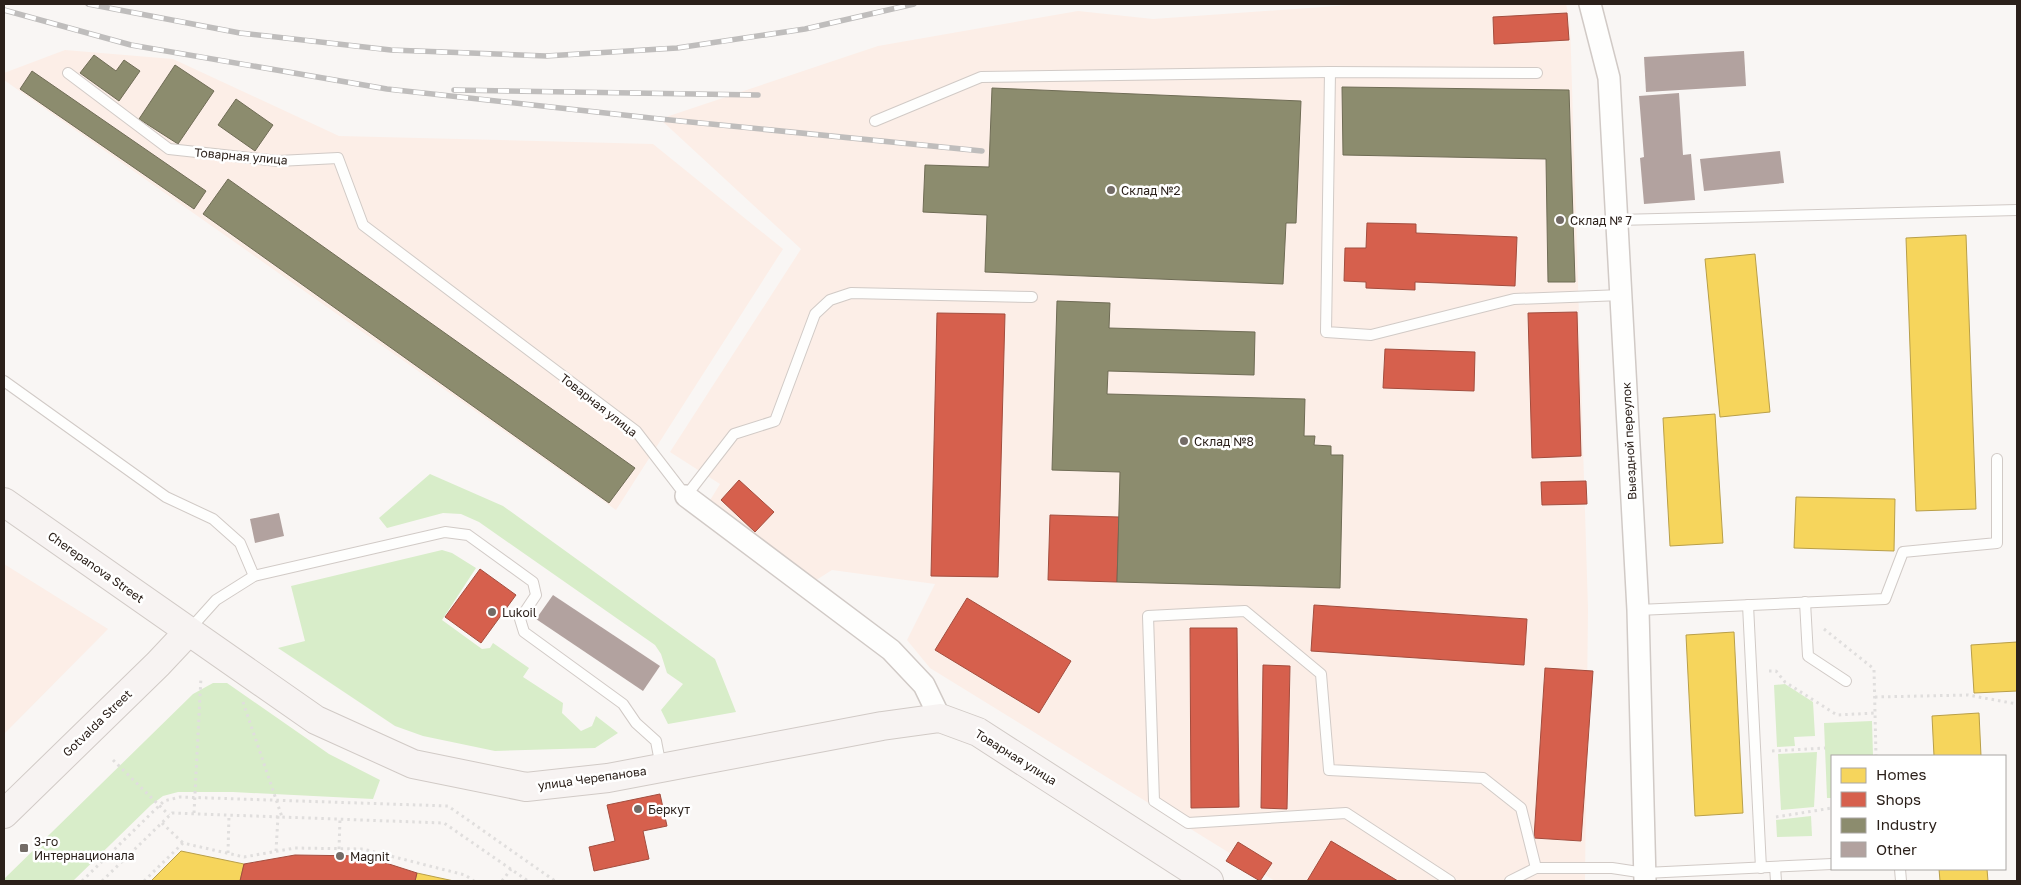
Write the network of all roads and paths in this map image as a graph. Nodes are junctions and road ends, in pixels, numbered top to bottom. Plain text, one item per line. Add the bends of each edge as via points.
1 (1590, 4) edge
2 (1330, 72) junction
3 (68, 73) dead end
4 (1537, 73) dead end
5 (874, 121) dead end
6 (2017, 210) edge
7 (1617, 220) junction
8 (1622, 295) junction
9 (1032, 297) dead end
10 (4, 381) edge
11 (1997, 459) dead end
12 (686, 496) junction
13 (4, 502) edge
14 (254, 576) junction
15 (1805, 602) junction
16 (1748, 605) junction
17 (1638, 610) junction
18 (1806, 615) junction
19 (189, 631) junction
20 (1773, 671) dead end
21 (201, 678) dead end
22 (1846, 681) dead end
23 (1875, 697) junction
24 (241, 698) dead end
25 (2017, 704) edge
26 (1875, 713) junction
27 (940, 718) junction
28 (1825, 748) dead end
29 (1767, 751) dead end
30 (1876, 755) edge
31 (113, 760) dead end
32 (661, 768) junction
33 (195, 797) junction
34 (276, 800) junction
35 (159, 806) junction
36 (1831, 808) edge
37 (4, 814) edge
38 (194, 814) junction
39 (169, 815) junction
40 (229, 815) junction
41 (280, 817) junction
42 (1770, 817) dead end
43 (340, 819) junction
44 (162, 823) junction
45 (183, 843) junction
46 (339, 849) junction
47 (276, 851) junction
48 (228, 853) junction
49 (1831, 864) edge
50 (1776, 867) junction
51 (1536, 868) junction
52 (1761, 868) junction
53 (511, 869) junction
54 (1645, 877) edge
55 (106, 878) junction
56 (82, 881) edge
57 (102, 881) edge
58 (110, 881) edge
59 (144, 881) edge
60 (474, 881) edge
61 (502, 881) edge
62 (528, 881) edge
63 (555, 881) edge
64 (1209, 881) edge
65 (1450, 881) edge
66 (1510, 881) edge
67 (1776, 881) edge

1 - 7 street, Выездной переулок via 1609,78
2 - 4 lane
2 - 5 lane via 980,77
2 - 8 lane via 1326,332 1371,335 1514,299
3 - 12 lane, Товарная улица via 169,148 278,161 338,158 363,225 636,431
6 - 7 lane
7 - 8 street, Выездной переулок
8 - 17 street, Выездной переулок
9 - 12 lane via 850,293 830,300 815,314 775,420 734,434
10 - 14 lane via 166,497 214,519 240,543
11 - 15 lane via 1997,543 1903,552 1885,599
12 - 27 street, Товарная улица via 891,650 924,686
13 - 19 main road, Cherepanova Street
14 - 19 lane via 216,600
14 - 32 lane via 445,532 468,535 533,582 536,595 520,619 524,632 623,704 656,741
15 - 16 lane
15 - 18 lane
16 - 17 lane
16 - 52 lane
17 - 54 street, Выездной переулок
18 - 22 lane via 1808,656
18 - 23 path via 1874,670
19 - 32 main road, улица Черепанова via 316,720 413,764 526,787 608,778
19 - 37 main road, Gotvalda Street
20 - 26 path via 1776,670 1785,682 1837,715
21 - 33 path
23 - 25 path via 1968,695
23 - 26 path
24 - 34 path
26 - 30 path
27 - 32 main road, улица Черепанова
27 - 64 main road, Товарная улица via 978,732
28 - 29 path
31 - 35 path
33 - 34 path
33 - 35 path via 164,801
33 - 38 path
34 - 41 path
34 - 63 path via 448,806
35 - 39 path
35 - 56 path
36 - 42 path
38 - 39 path
38 - 40 path
39 - 44 path
40 - 41 path
40 - 48 path
41 - 43 path
41 - 47 path
43 - 46 path
43 - 53 path via 444,823
44 - 45 path
44 - 55 path
45 - 48 path
45 - 59 path
46 - 47 path
46 - 60 path via 363,850 466,875
47 - 48 path via 244,857
49 - 50 lane
50 - 52 lane
50 - 67 lane
51 - 54 lane via 1612,868
51 - 65 lane via 1521,808 1483,778 1329,770 1321,674 1245,611 1148,616 1154,802 1188,823 1346,813
51 - 66 lane
52 - 54 lane
53 - 61 path
53 - 62 path
55 - 57 path
55 - 58 path

